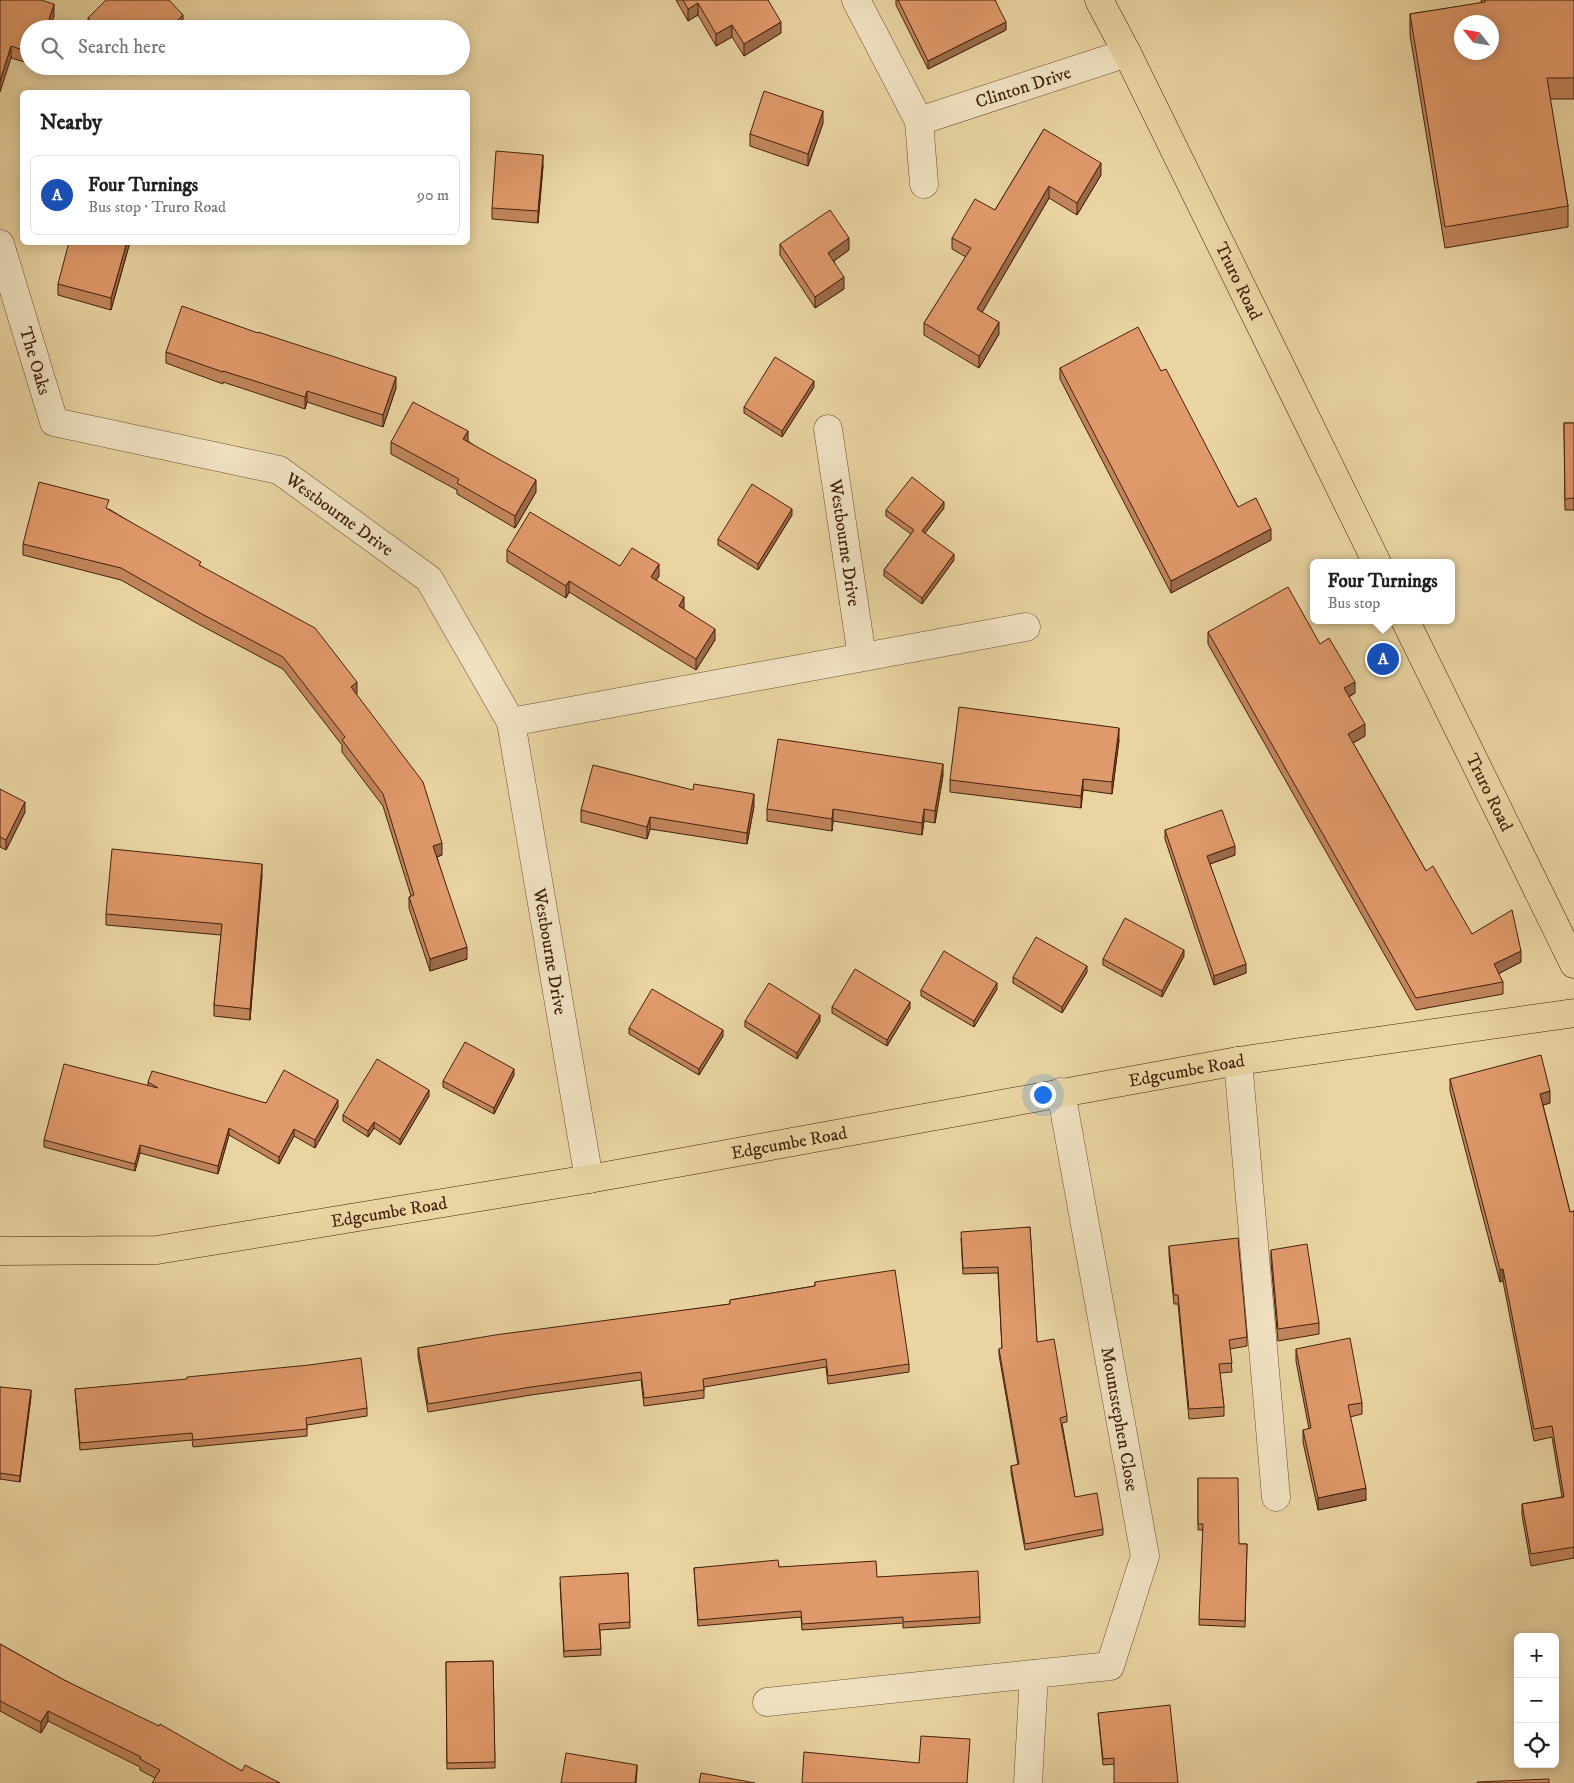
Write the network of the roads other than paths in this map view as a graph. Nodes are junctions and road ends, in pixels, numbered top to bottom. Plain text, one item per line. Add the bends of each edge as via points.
1 (856, 0) edge
2 (1099, 0) edge
3 (1127, 53) junction
4 (919, 121) junction
5 (924, 184) dead end
6 (0, 244) edge
7 (54, 422) joint
8 (828, 429) dead end
9 (1375, 559) edge
10 (1407, 624) edge
11 (1026, 627) dead end
12 (862, 657) junction
13 (511, 722) junction
14 (1574, 964) edge
15 (1574, 1013) edge
16 (1238, 1061) junction
17 (1061, 1092) junction
18 (589, 1180) junction
19 (0, 1251) edge
20 (1276, 1497) dead end
21 (1034, 1674) junction
22 (767, 1702) dead end
23 (1028, 1783) edge

1 - 4 street
2 - 3 main road, Truro Road
3 - 4 street, Clinton Drive
3 - 9 main road, Truro Road
4 - 5 street
6 - 7 street, The Oaks
7 - 13 street, Westbourne Drive via 279,470 430,579
8 - 12 street, Westbourne Drive
10 - 14 main road, Truro Road
11 - 12 street
12 - 13 street
13 - 18 street, Westbourne Drive
15 - 16 main road, Edgcumbe Road
16 - 17 main road, Edgcumbe Road
16 - 20 street
17 - 18 main road, Edgcumbe Road
17 - 21 street, Mountstephen Close via 1145,1556 1110,1666
18 - 19 main road, Edgcumbe Road via 157,1250
21 - 22 street, Mountstephen Close
21 - 23 street

